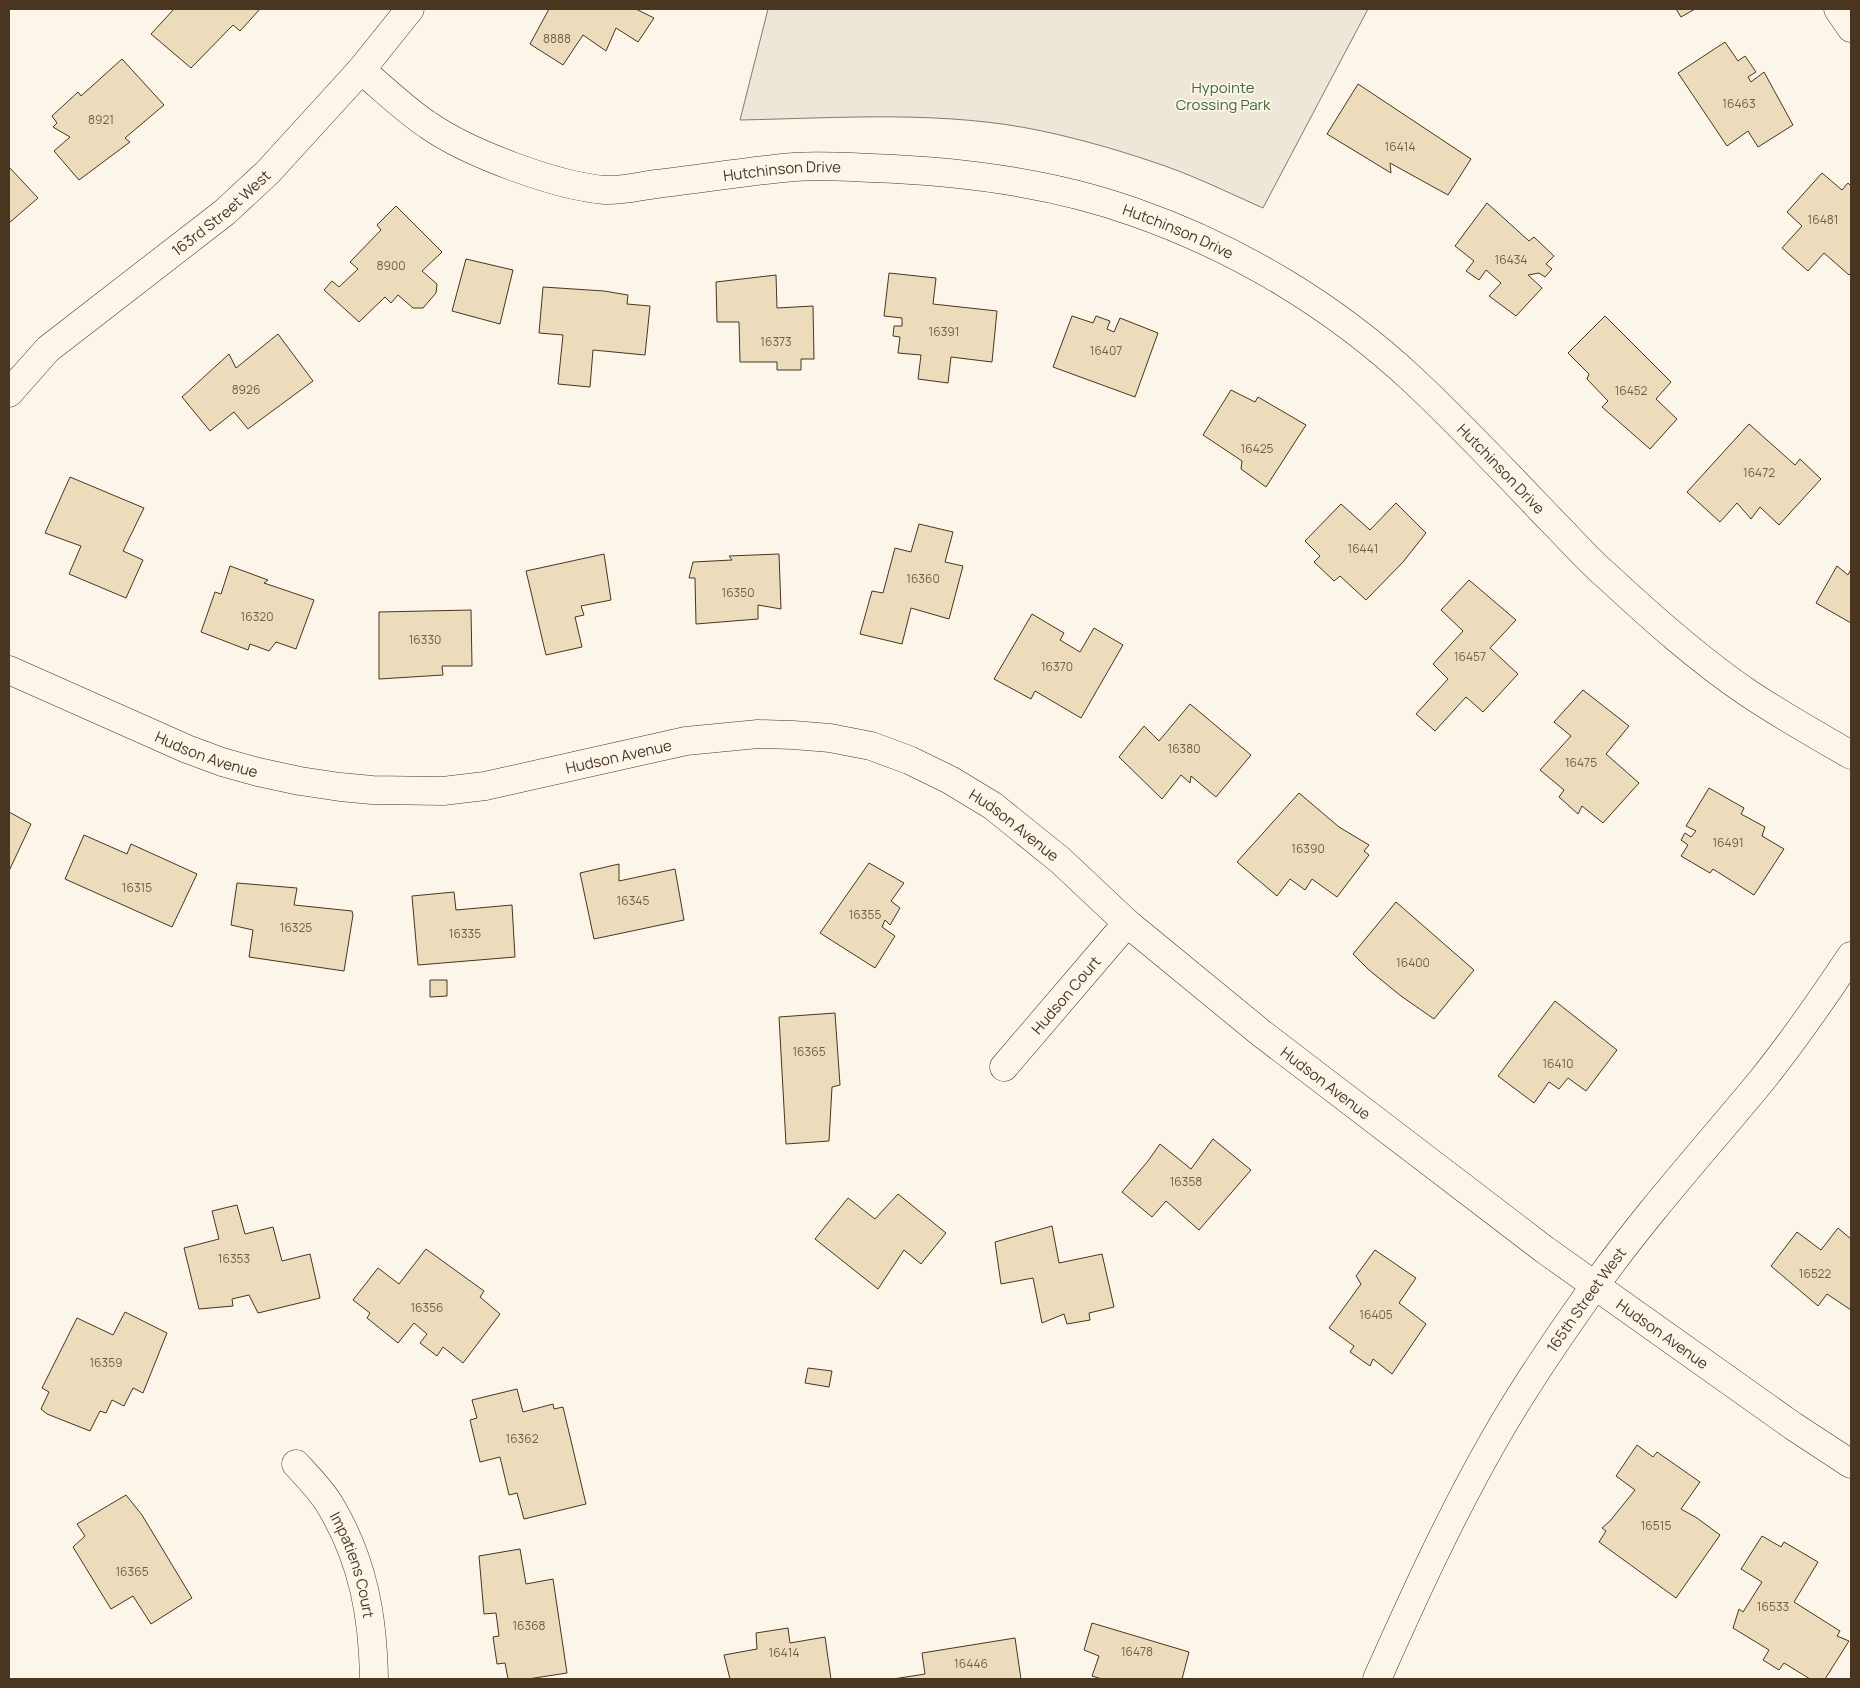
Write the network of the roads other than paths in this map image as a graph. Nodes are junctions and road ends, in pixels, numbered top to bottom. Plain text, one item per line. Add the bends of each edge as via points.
1 (410, 9) edge
2 (1838, 9) edge
3 (1851, 28) edge
4 (361, 70) junction
5 (9, 393) edge
6 (9, 670) edge
7 (1851, 755) edge
8 (1127, 923) junction
9 (1851, 956) edge
10 (1004, 1067) dead end
11 (1595, 1285) junction
12 (296, 1464) dead end
13 (1851, 1464) edge
14 (374, 1679) edge
15 (1378, 1679) edge

1 - 4 street, 163rd Street West
2 - 3 street
4 - 5 street, 163rd Street West via 301,137 226,212 48,349
4 - 7 street, Hutchinson Drive via 424,122 453,140 523,170 567,182 607,190 794,167 919,169 1004,180 1091,198 1168,224 1214,244 1310,299 1386,355 1604,574 1670,631 1748,693
6 - 8 street, Hudson Avenue via 222,762 283,778 372,790 443,791 485,786 686,741 724,737 794,735 871,746 942,776 993,806 1060,860
8 - 10 street, Hudson Court
8 - 11 street, Hudson Avenue via 1261,1033
9 - 11 street, 165th Street West via 1764,1078
11 - 13 street, Hudson Avenue via 1792,1426
11 - 15 street, 165th Street West via 1531,1379 1490,1447 1419,1585
12 - 14 street, Impatiens Court via 329,1504 362,1578 368,1601

